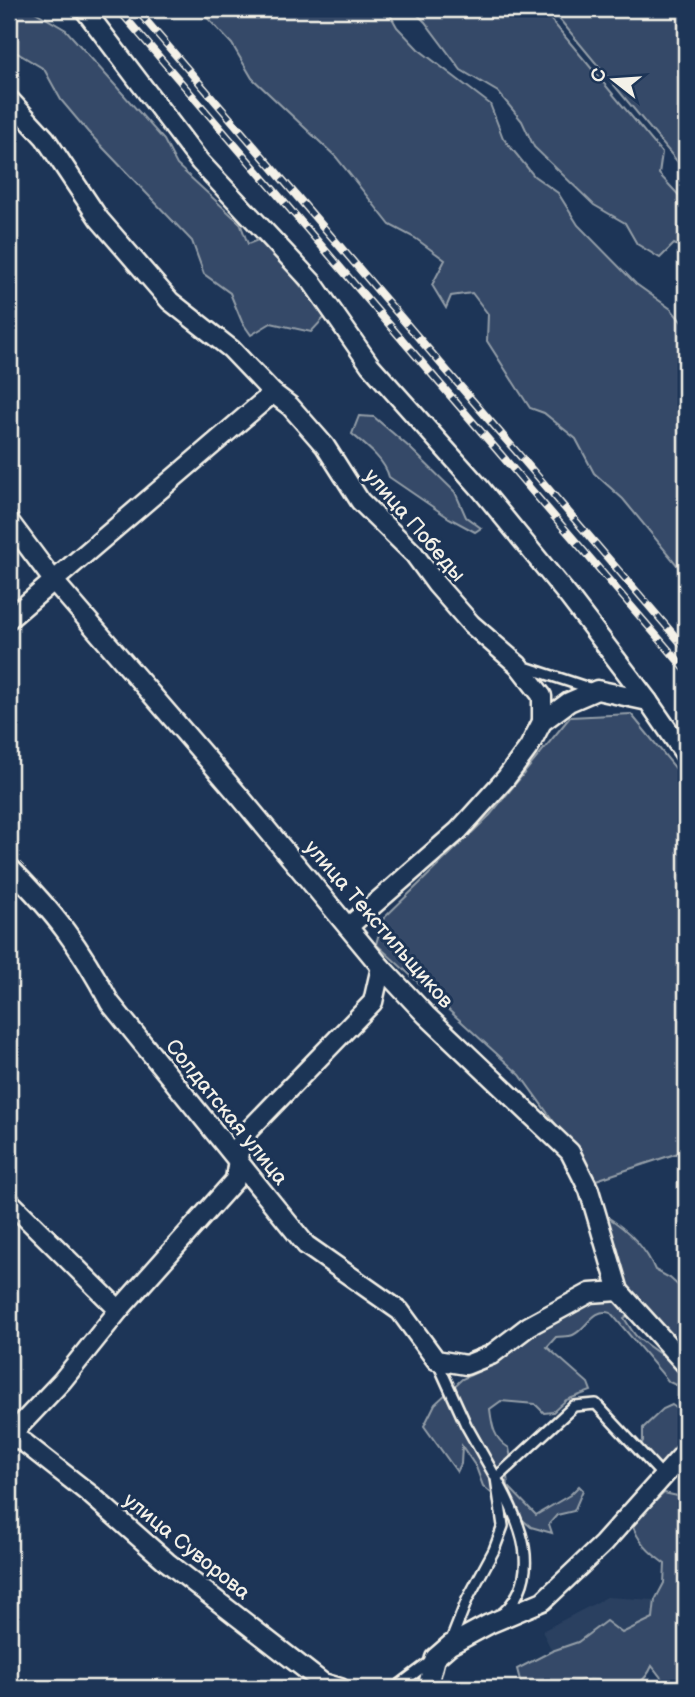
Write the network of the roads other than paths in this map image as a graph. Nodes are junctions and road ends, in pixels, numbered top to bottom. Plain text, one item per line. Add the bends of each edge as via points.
1 (84, 9) edge
2 (9, 99) edge
3 (273, 393) junction
4 (9, 521) edge
5 (53, 580) junction
6 (9, 619) edge
7 (518, 665) junction
8 (597, 690) junction
9 (648, 701) junction
10 (542, 722) junction
11 (686, 756) edge
12 (9, 867) edge
13 (348, 927) junction
14 (382, 967) junction
15 (237, 1162) junction
16 (9, 1201) edge
17 (619, 1291) junction
18 (119, 1310) junction
19 (436, 1360) junction
20 (686, 1365) edge
21 (9, 1435) edge
22 (686, 1451) edge
23 (663, 1476) junction
24 (496, 1478) junction
25 (489, 1624) junction
26 (450, 1645) junction
27 (435, 1658) junction
28 (340, 1688) edge
29 (395, 1688) edge
30 (430, 1688) edge

1 - 9 street via 200,162 312,282 370,365 480,488
2 - 3 street, улица Победы via 44,138 100,219 170,301 230,349
3 - 5 street
3 - 7 street, улица Победы via 290,405 325,446 359,501 414,554 471,624
4 - 5 street, улица Текстильщиков
5 - 6 street
5 - 13 street, улица Текстильщиков
7 - 8 lane
7 - 10 street, улица Победы via 542,696
8 - 9 street
8 - 10 street via 569,702
9 - 11 street
10 - 13 street via 506,778 458,831
12 - 15 street, Солдатская улица via 69,932 110,1003
13 - 14 street, улица Текстильщиков
14 - 15 street via 373,1002 249,1130
14 - 17 street, улица Текстильщиков via 570,1152 589,1190
15 - 18 street via 235,1180
15 - 19 street, Солдатская улица via 306,1245 400,1311
16 - 18 street
17 - 19 street via 590,1293 529,1326 491,1355 466,1365
17 - 20 street, улица Текстильщиков
18 - 21 street
19 - 24 lane
21 - 28 street, улица Суворова via 323,1683
22 - 23 street
23 - 24 lane via 596,1404 574,1406
23 - 25 street via 544,1601
24 - 25 lane via 519,1524 525,1579 520,1595
24 - 26 lane via 503,1526
25 - 26 street
26 - 27 street
27 - 29 lane
27 - 30 street

